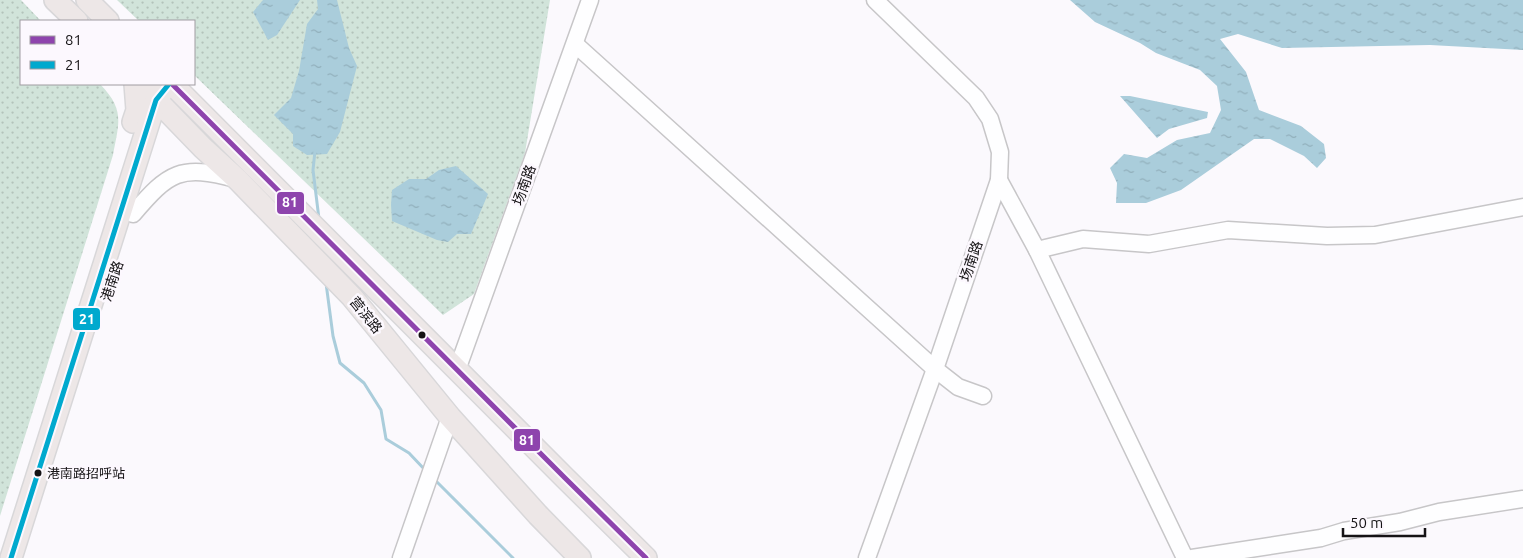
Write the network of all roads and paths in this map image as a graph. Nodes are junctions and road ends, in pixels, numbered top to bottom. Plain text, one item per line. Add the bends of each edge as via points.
1 (56, 0) edge
2 (590, 0) edge
3 (875, 0) edge
4 (75, 20) edge
5 (575, 44) junction
6 (135, 85) edge
7 (144, 85) edge
8 (170, 95) edge
9 (133, 122) dead end
10 (245, 172) junction
11 (999, 180) junction
12 (1523, 207) edge
13 (133, 214) junction
14 (1036, 250) junction
15 (934, 369) junction
16 (457, 370) junction
17 (982, 396) dead end
18 (450, 417) junction
19 (1523, 499) edge
20 (642, 546) edge
21 (11, 558) edge
22 (23, 558) edge
23 (401, 558) edge
24 (580, 558) edge
25 (867, 558) edge
26 (1185, 558) edge
27 (1192, 558) edge

1 - 4 main road
2 - 5 street, 场南路
3 - 11 street, 场南路 via 976,98 990,119 1000,152
5 - 15 street
5 - 16 street, 场南路
6 - 9 main road via 137,110
7 - 8 main road, 营滨路
8 - 10 main road, 营滨路 via 203,148
8 - 13 main road, 港南路
8 - 21 main road, 港南路
10 - 13 street via 188,172 172,176
10 - 16 main road, 营滨路 via 370,284
10 - 18 main road, 营滨路
11 - 14 street
11 - 15 street, 场南路
12 - 14 street via 1375,235 1327,236 1228,230 1149,244 1084,239
13 - 22 main road, 港南路
14 - 26 street
15 - 17 street via 958,388
15 - 25 street, 场南路
16 - 20 main road, 营滨路
18 - 23 street
18 - 24 main road, 营滨路
19 - 27 street via 1439,512 1321,538

